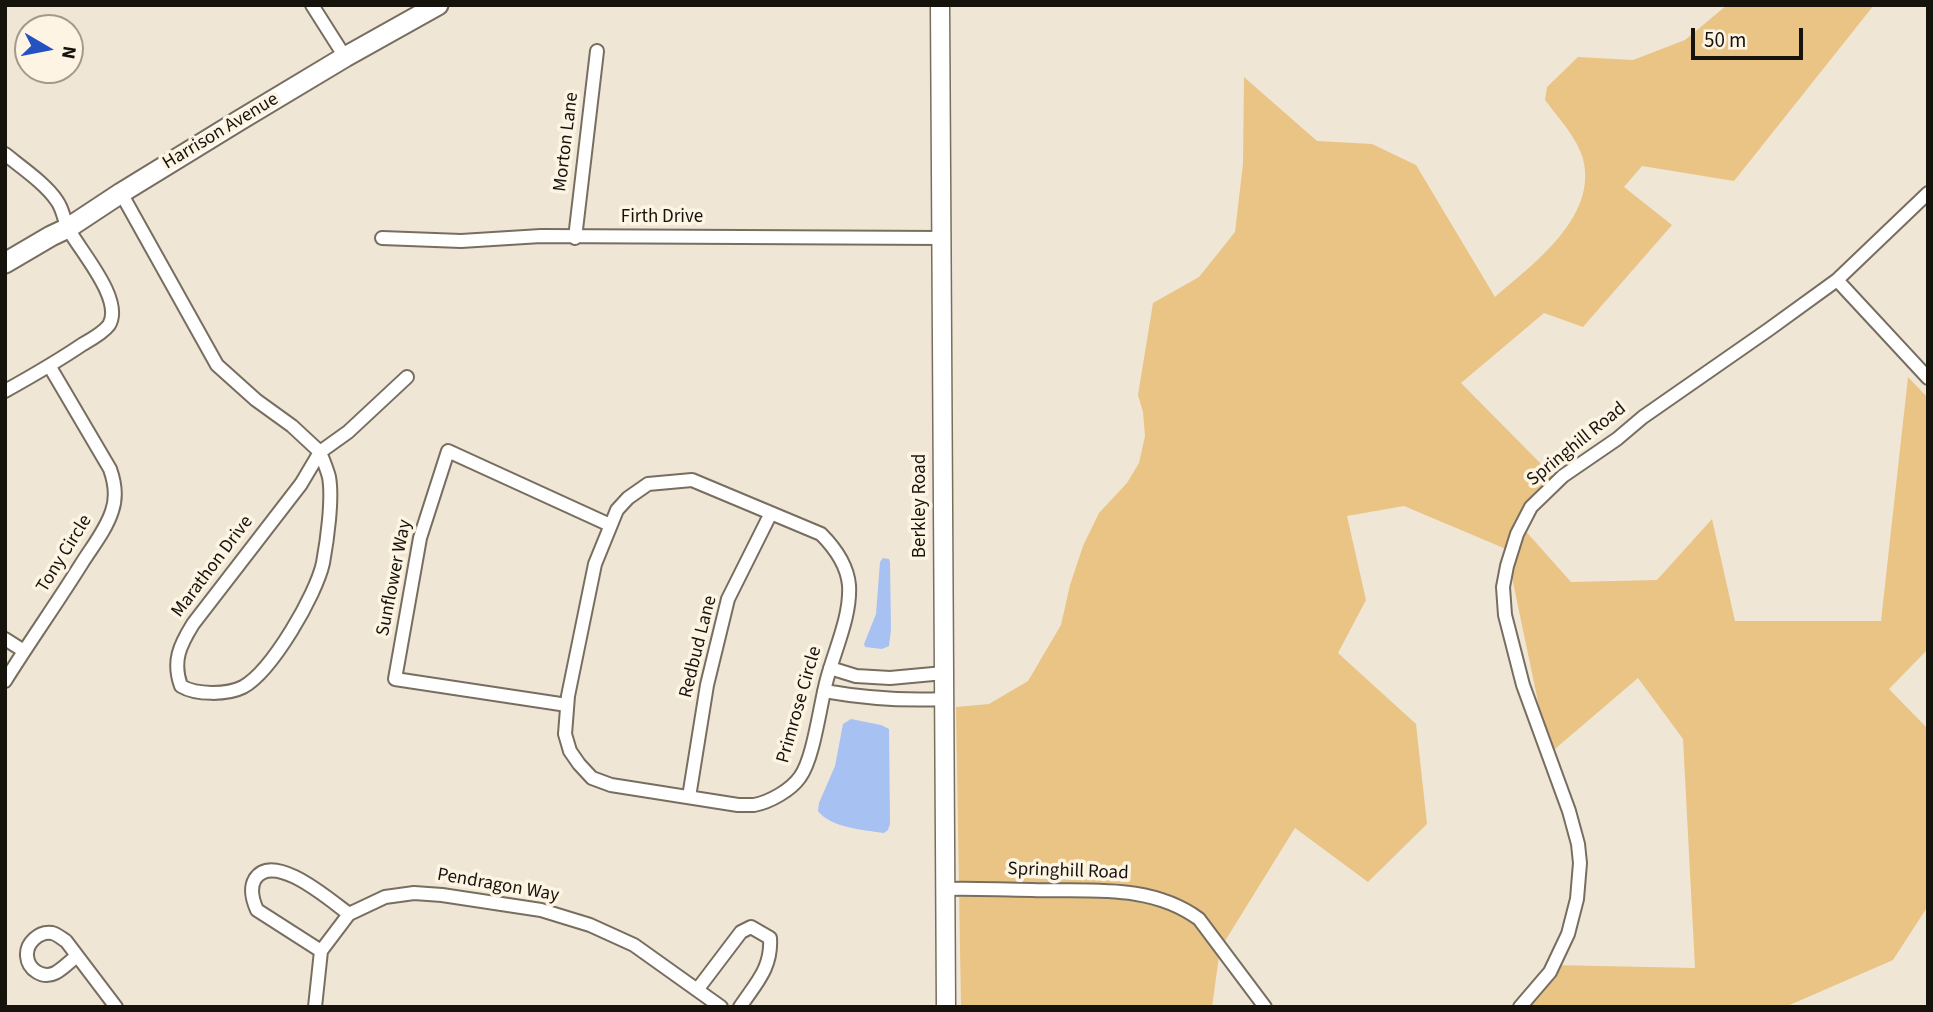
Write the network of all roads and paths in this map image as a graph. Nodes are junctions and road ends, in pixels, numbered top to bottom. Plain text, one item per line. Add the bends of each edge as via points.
1 (312, 5) edge
2 (438, 5) edge
3 (940, 5) edge
4 (597, 51) dead end
5 (345, 57) junction
6 (5, 155) edge
7 (1928, 192) edge
8 (121, 193) junction
9 (68, 229) junction
10 (575, 237) junction
11 (382, 238) dead end
12 (941, 238) junction
13 (5, 263) edge
14 (1837, 280) junction
15 (50, 367) junction
16 (407, 377) dead end
17 (1928, 377) edge
18 (5, 391) edge
19 (320, 452) junction
20 (771, 513) junction
21 (610, 525) junction
22 (5, 639) edge
23 (24, 651) junction
24 (830, 668) junction
25 (944, 673) junction
26 (5, 681) edge
27 (824, 691) junction
28 (944, 699) junction
29 (567, 705) junction
30 (689, 797) junction
31 (946, 889) junction
32 (349, 914) junction
33 (321, 951) junction
34 (77, 956) dead end
35 (698, 990) junction
36 (116, 1007) edge
37 (315, 1007) edge
38 (721, 1007) edge
39 (740, 1007) edge
40 (946, 1007) edge
41 (1265, 1007) edge
42 (1520, 1007) edge

1 - 5 street
2 - 5 main road, Harrison Avenue
3 - 12 street, Berkley Road
4 - 10 street, Morton Lane
5 - 8 main road, Harrison Avenue
6 - 9 street via 58,201
7 - 14 street, Springhill Road
8 - 9 main road, Harrison Avenue
8 - 19 street via 217,365
9 - 13 main road, Harrison Avenue
9 - 15 street via 104,285 113,317 107,327
10 - 11 street, Firth Drive
10 - 12 street, Firth Drive
12 - 25 street, Berkley Road
14 - 17 street
14 - 42 street, Springhill Road via 1563,476 1531,507 1517,534 1503,587 1505,615 1523,685 1569,811 1580,863 1565,943 1550,972
15 - 18 street
15 - 23 street, Tony Circle via 110,469 115,496 104,529
16 - 19 street, Marathon Drive
19 - 19 street, Marathon Drive via 329,477 328,528 322,565 307,605 255,678 241,688 206,694 188,691 177,676 183,640
20 - 21 street, Primrose Circle via 692,480 665,481 648,484 628,498
20 - 24 street, Primrose Circle via 821,534 843,562 848,605
20 - 30 street, Redbud Lane via 728,599 707,685
21 - 29 street, Primrose Circle via 595,564
21 - 29 street, Sunflower Way via 448,451 420,538 395,679
22 - 23 street
23 - 26 street, Tony Circle
24 - 25 street via 856,676 890,678
24 - 27 street, Primrose Circle
25 - 28 street, Berkley Road
27 - 28 street via 863,698
27 - 30 street, Primrose Circle via 807,764 800,779 788,789 754,804
28 - 31 street, Berkley Road
29 - 30 street, Primrose Circle via 565,734 570,751 592,778
31 - 40 street, Berkley Road
31 - 41 street, Springhill Road via 1118,891 1169,902 1199,919
32 - 33 street, Pendragon Way
32 - 33 street via 287,873 276,870 255,879 252,901 257,910
32 - 35 street, Pendragon Way via 385,897 414,893 541,910 634,945
33 - 37 street
34 - 36 street
35 - 38 street, Pendragon Way
35 - 39 street via 741,932 751,927 770,938 771,954 766,970

